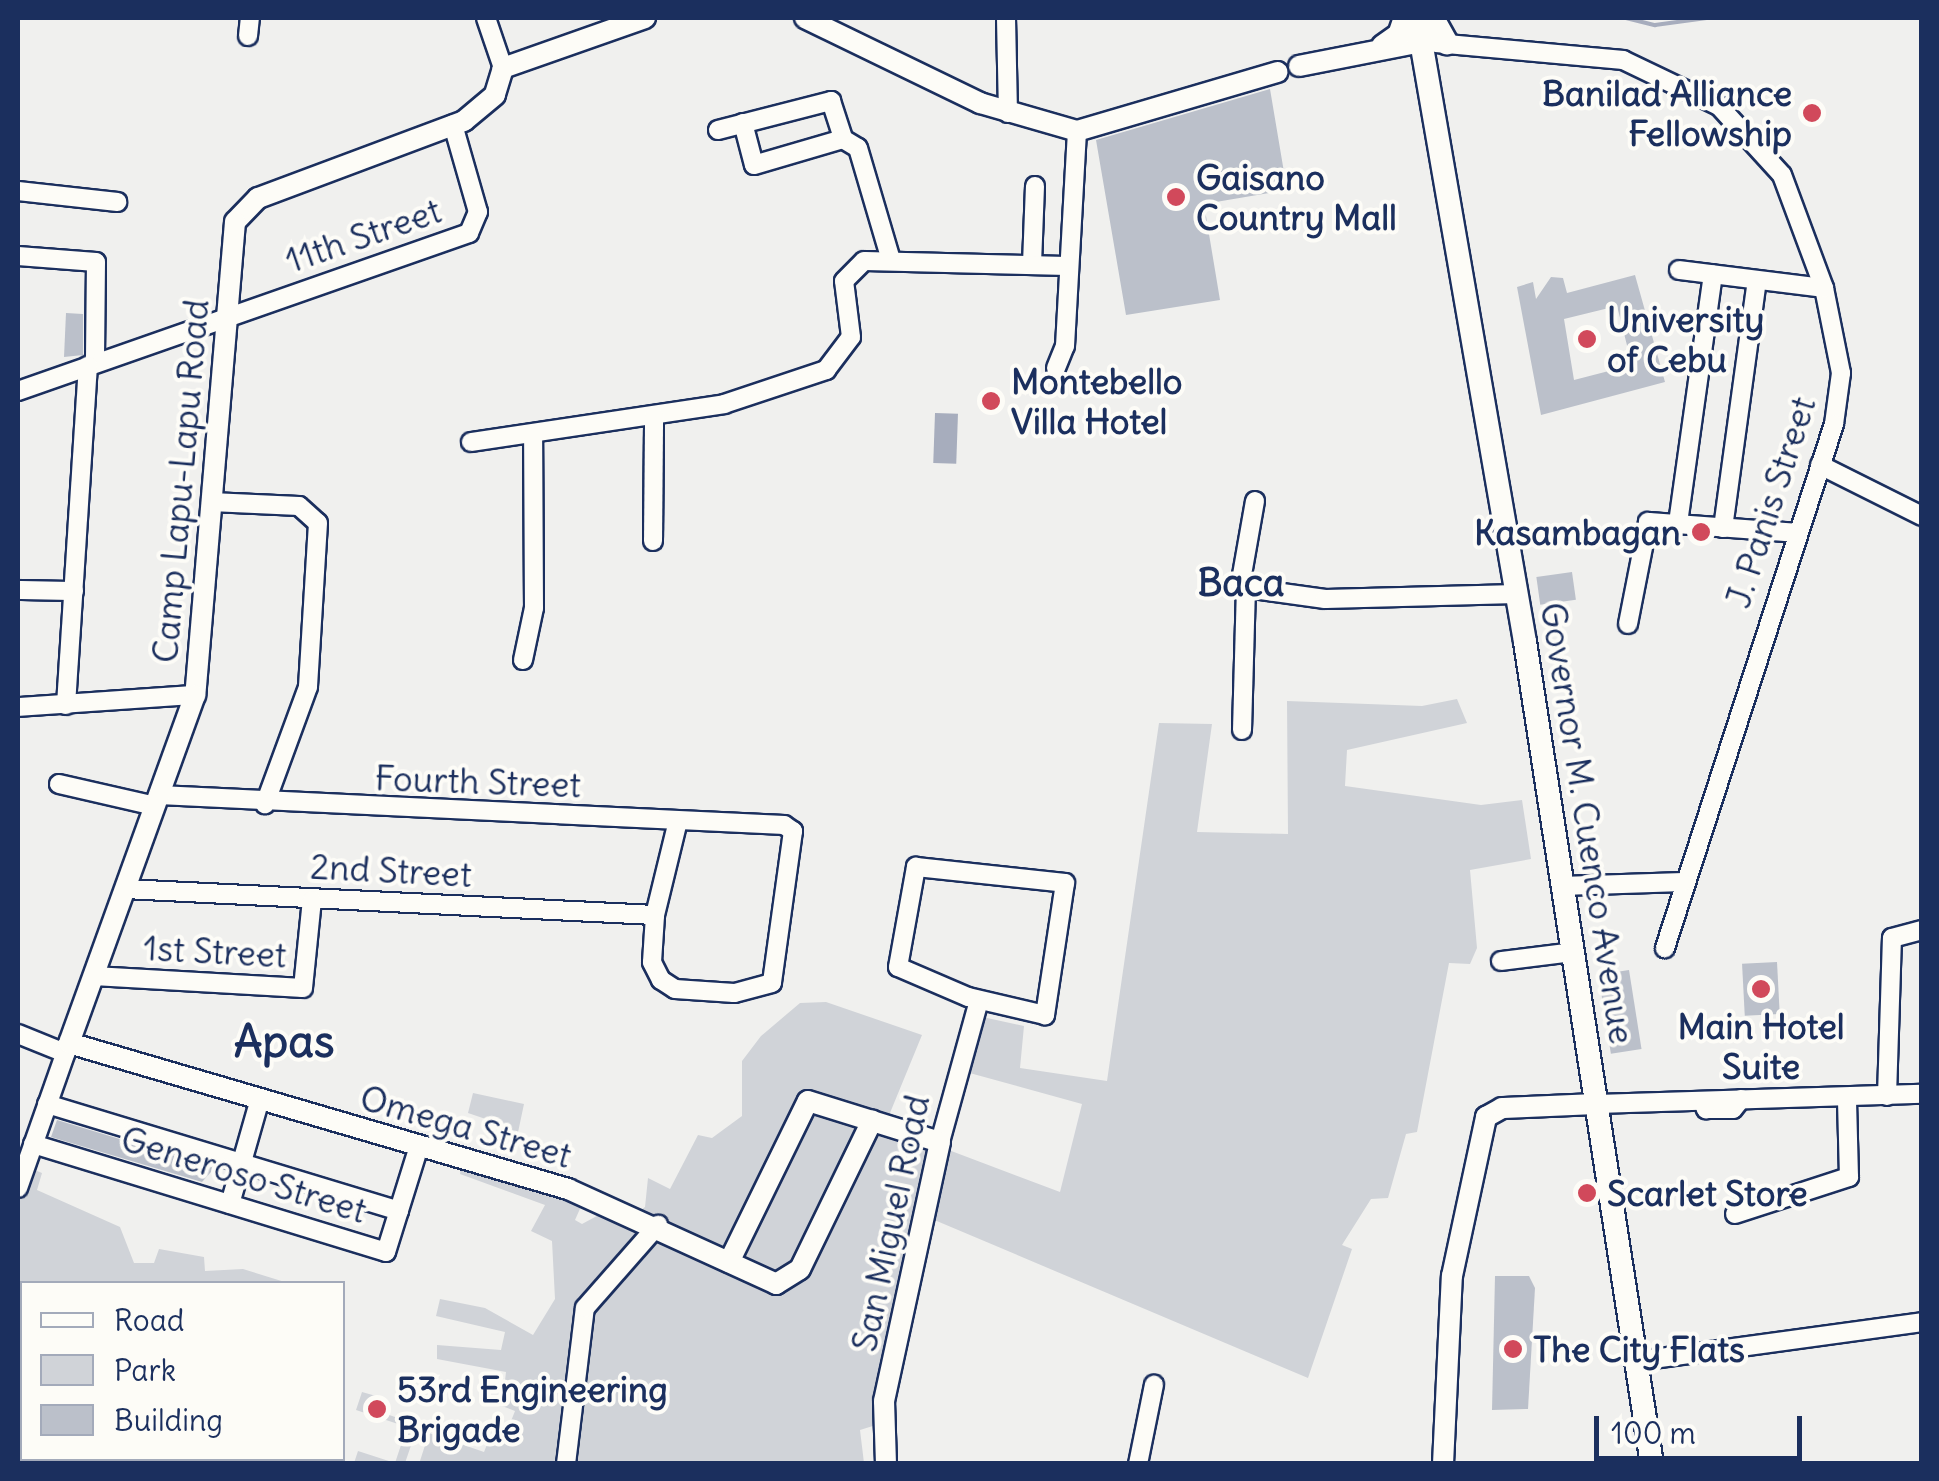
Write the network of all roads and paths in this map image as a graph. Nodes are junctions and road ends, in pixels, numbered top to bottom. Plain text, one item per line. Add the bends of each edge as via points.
1 (486, 18) edge
2 (645, 18) edge
3 (805, 18) edge
4 (1006, 18) edge
5 (1405, 18) edge
6 (1417, 18) edge
7 (1433, 18) edge
8 (1421, 42) junction
9 (1447, 43) junction
10 (1383, 46) junction
11 (503, 68) junction
12 (1008, 112) junction
13 (743, 123) junction
14 (453, 125) junction
15 (718, 130) dead end
16 (1077, 131) junction
17 (844, 138) junction
18 (1035, 186) dead end
19 (18, 191) edge
20 (117, 202) dead end
21 (18, 256) edge
22 (890, 257) junction
23 (1032, 264) junction
24 (1068, 266) junction
25 (1679, 270) dead end
26 (1714, 274) junction
27 (1757, 280) junction
28 (1824, 288) junction
29 (226, 316) junction
30 (91, 365) junction
31 (1056, 368) dead end
32 (18, 392) edge
33 (654, 416) junction
34 (533, 436) junction
35 (471, 442) dead end
36 (1820, 465) junction
37 (1256, 501) dead end
38 (212, 502) junction
39 (1922, 516) edge
40 (1678, 523) junction
41 (1723, 528) junction
42 (1796, 533) junction
43 (653, 541) dead end
44 (1246, 588) junction
45 (18, 590) edge
46 (74, 591) junction
47 (1517, 594) junction
48 (1628, 624) dead end
49 (523, 660) dead end
50 (195, 694) junction
51 (66, 705) junction
52 (18, 707) edge
53 (1242, 730) dead end
54 (59, 784) dead end
55 (157, 801) junction
56 (264, 804) junction
57 (678, 821) junction
58 (1682, 882) junction
59 (1562, 886) junction
60 (125, 889) junction
61 (312, 900) junction
62 (655, 915) junction
63 (1922, 930) edge
64 (1665, 948) dead end
65 (1572, 952) junction
66 (1501, 960) dead end
67 (94, 976) junction
68 (979, 1000) junction
69 (18, 1034) edge
70 (67, 1048) junction
71 (1922, 1094) edge
72 (1887, 1096) junction
73 (1847, 1098) junction
74 (260, 1099) junction
75 (47, 1104) junction
76 (1597, 1104) junction
77 (872, 1121) junction
78 (940, 1142) junction
79 (33, 1144) junction
80 (419, 1146) junction
81 (242, 1163) junction
82 (18, 1188) edge
83 (230, 1204) junction
84 (399, 1211) junction
85 (1736, 1214) dead end
86 (658, 1225) junction
87 (729, 1262) junction
88 (1922, 1322) edge
89 (1638, 1361) junction
90 (1154, 1385) dead end
91 (566, 1464) edge
92 (886, 1464) edge
93 (1138, 1464) edge
94 (1442, 1464) edge
95 (1652, 1464) edge

1 - 11 street
2 - 11 street
3 - 12 street
4 - 12 street
5 - 10 main road via 1400,35
6 - 8 main road, Governor M. Cuenco Avenue
7 - 9 main road
8 - 9 street, J. Panis Street
8 - 10 street
8 - 47 main road, Governor M. Cuenco Avenue
9 - 28 street, J. Panis Street via 1623,60 1719,106 1782,175
10 - 16 street
11 - 14 street, Camp Lapu-Lapu Road via 495,95
12 - 16 street
13 - 15 street
13 - 17 street via 831,100
13 - 17 street via 754,165
14 - 29 street, Camp Lapu-Lapu Road via 245,208 230,240
14 - 29 street, 11th Street via 478,212 469,233
16 - 24 street
17 - 22 street via 861,153
18 - 23 street
19 - 20 street
21 - 30 street via 96,262
22 - 23 street
22 - 33 street via 864,261 844,280 851,337 826,370 724,404
23 - 24 street
24 - 31 street via 1065,346
25 - 26 street
26 - 27 street
26 - 40 street
27 - 28 street
27 - 41 street
28 - 36 street, J. Panis Street via 1841,372
29 - 30 street, 11th Street
29 - 38 street, Camp Lapu-Lapu Road
30 - 32 street, 11th Street
30 - 46 street
33 - 34 street
33 - 43 street
34 - 35 street
34 - 49 street via 534,608
36 - 39 street
36 - 42 street, J. Panis Street
37 - 44 street via 1240,586
38 - 50 street, Camp Lapu-Lapu Road
38 - 56 street via 299,506 318,523 308,687
40 - 41 street
40 - 48 street via 1648,522
41 - 42 street
42 - 58 street, J. Panis Street
44 - 47 street via 1325,600
44 - 53 street
45 - 46 street
46 - 51 street
47 - 59 main road, Governor M. Cuenco Avenue
50 - 51 street
50 - 55 street, Camp Lapu-Lapu Road
51 - 52 street
54 - 55 street, Fourth Street
55 - 56 street, Fourth Street
55 - 60 street, Camp Lapu-Lapu Road
56 - 57 street, Fourth Street
57 - 62 street
57 - 62 street, Fourth Street via 793,831 772,983 734,993 674,989 652,962
58 - 59 street
58 - 64 street, J. Panis Street
59 - 65 main road, Governor M. Cuenco Avenue
60 - 61 street, 2nd Street
60 - 67 street, Camp Lapu-Lapu Road
61 - 62 street, 2nd Street
61 - 67 street, 1st Street via 303,988
63 - 72 street via 1892,938
65 - 66 street
65 - 76 main road, Governor M. Cuenco Avenue
67 - 70 street, Camp Lapu-Lapu Road
68 - 68 street via 1045,1014 1065,883 916,867 898,967
68 - 78 street, San Miguel Road
69 - 70 street
70 - 74 street, Omega Street
70 - 75 street, Camp Lapu-Lapu Road
71 - 72 street
72 - 73 street
73 - 76 street via 1741,1100 1733,1109 1706,1110 1702,1102
73 - 85 street via 1848,1177
74 - 80 street, Omega Street
74 - 81 street
75 - 79 street, Camp Lapu-Lapu Road
75 - 81 street
76 - 89 main road, Governor M. Cuenco Avenue
76 - 94 street via 1502,1108 1486,1117 1452,1276
77 - 78 street
77 - 87 street, Omega Street via 800,1269 776,1284
77 - 87 street via 808,1101
78 - 92 street, San Miguel Road via 884,1401
79 - 82 street, Camp Lapu-Lapu Road
79 - 83 street, Generoso Street
80 - 84 street, Generoso Street
80 - 86 street, Omega Street
81 - 83 street
81 - 84 street
83 - 84 street, Generoso Street via 386,1252
86 - 87 street, Omega Street
86 - 91 street via 585,1308
88 - 89 street
89 - 95 main road, Governor M. Cuenco Avenue
90 - 93 street

